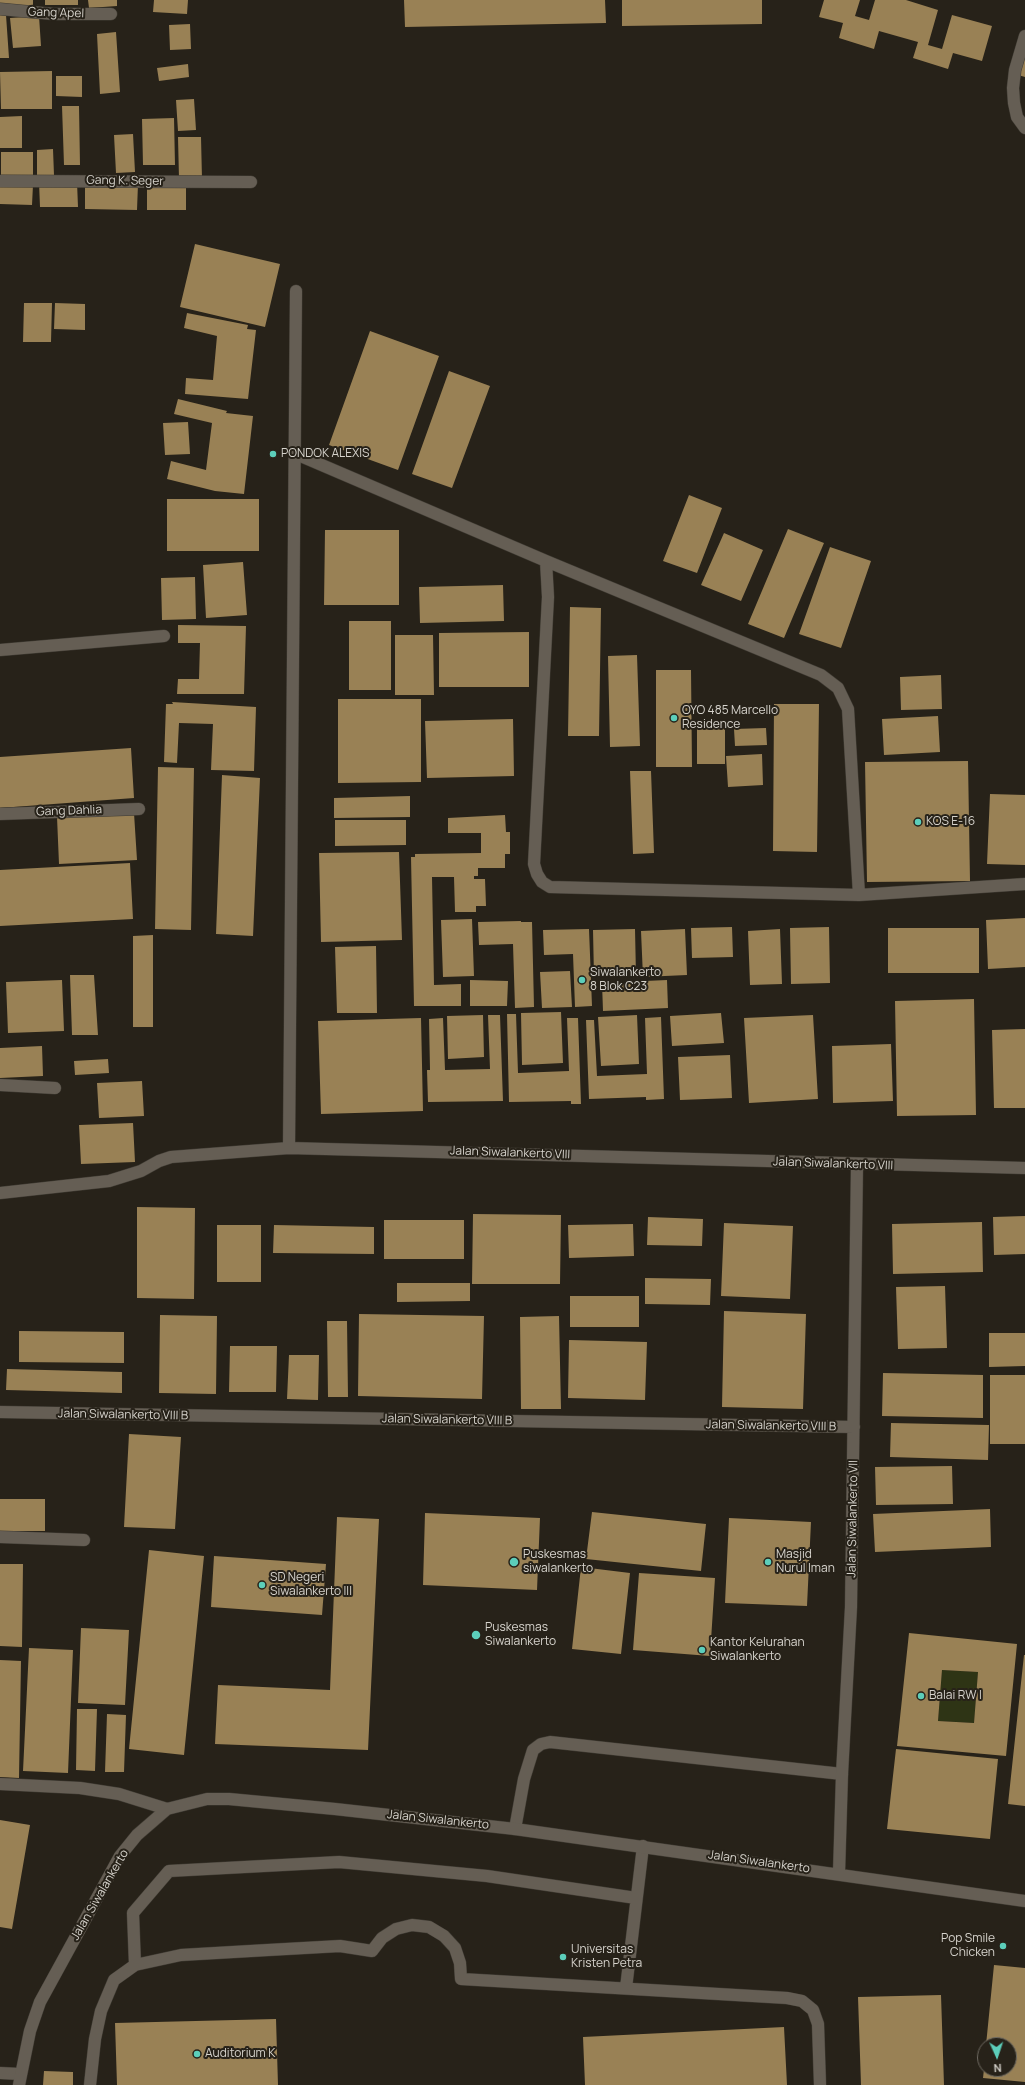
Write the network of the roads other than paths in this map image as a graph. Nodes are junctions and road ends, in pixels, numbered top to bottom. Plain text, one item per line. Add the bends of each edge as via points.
1 (0, 9) edge
2 (111, 14) dead end
3 (1025, 36) edge
4 (1025, 128) edge
5 (0, 181) edge
6 (251, 182) dead end
7 (296, 291) dead end
8 (296, 454) junction
9 (546, 561) junction
10 (164, 636) dead end
11 (0, 650) edge
12 (139, 808) dead end
13 (0, 814) edge
14 (1025, 884) edge
15 (859, 895) junction
16 (0, 1085) edge
17 (55, 1088) dead end
18 (289, 1148) junction
19 (857, 1165) junction
20 (1025, 1168) edge
21 (0, 1193) edge
22 (0, 1412) edge
23 (854, 1428) junction
24 (0, 1536) edge
25 (84, 1540) dead end
26 (842, 1774) junction
27 (0, 1784) edge
28 (167, 1809) junction
29 (515, 1829) junction
30 (643, 1846) junction
31 (839, 1874) junction
32 (636, 1898) junction
33 (1025, 1901) edge
34 (135, 1965) junction
35 (626, 1988) junction
36 (0, 2073) edge
37 (20, 2080) edge
38 (90, 2085) edge
39 (820, 2085) edge

1 - 2 street, Gang Apel via 53,14
3 - 4 street via 1015,70 1013,88 1017,117
5 - 6 street, Gang K. Seger
7 - 8 street
8 - 9 street
8 - 18 street
9 - 15 street via 820,674 838,688 848,709
9 - 15 street via 548,597 534,864 542,882 558,888
10 - 11 street
12 - 13 street, Gang Dahlia
14 - 15 street
16 - 17 street
18 - 19 street, Jalan Siwalankerto VIII
18 - 21 street, Jalan Siwalankerto VIII via 171,1157 134,1174 109,1181
19 - 20 street, Jalan Siwalankerto VIII
19 - 23 street, Jalan Siwalankerto VII
22 - 23 street, Jalan Siwalankerto VIII B
23 - 26 street, Jalan Siwalankerto VII via 851,1607
24 - 25 street
26 - 29 street via 550,1742 541,1744 533,1750 524,1779
26 - 31 street, Jalan Siwalankerto VII
27 - 28 street via 80,1788 119,1794
28 - 29 street, Jalan Siwalankerto via 207,1799 229,1799
28 - 37 street, Jalan Siwalankerto via 137,1835 120,1856 40,2002 30,2031
29 - 30 street, Jalan Siwalankerto
30 - 31 street, Jalan Siwalankerto
30 - 32 street
31 - 33 street, Jalan Siwalankerto
32 - 34 street via 487,1876 339,1862 169,1871 132,1913
32 - 35 street
34 - 35 street via 181,1955 340,1946 372,1951 382,1938 396,1929 412,1925 429,1927 444,1936 455,1948 460,1963 461,1979
34 - 38 street via 114,1980 101,2011
35 - 39 street via 802,2001 813,2010 818,2024
36 - 37 street

